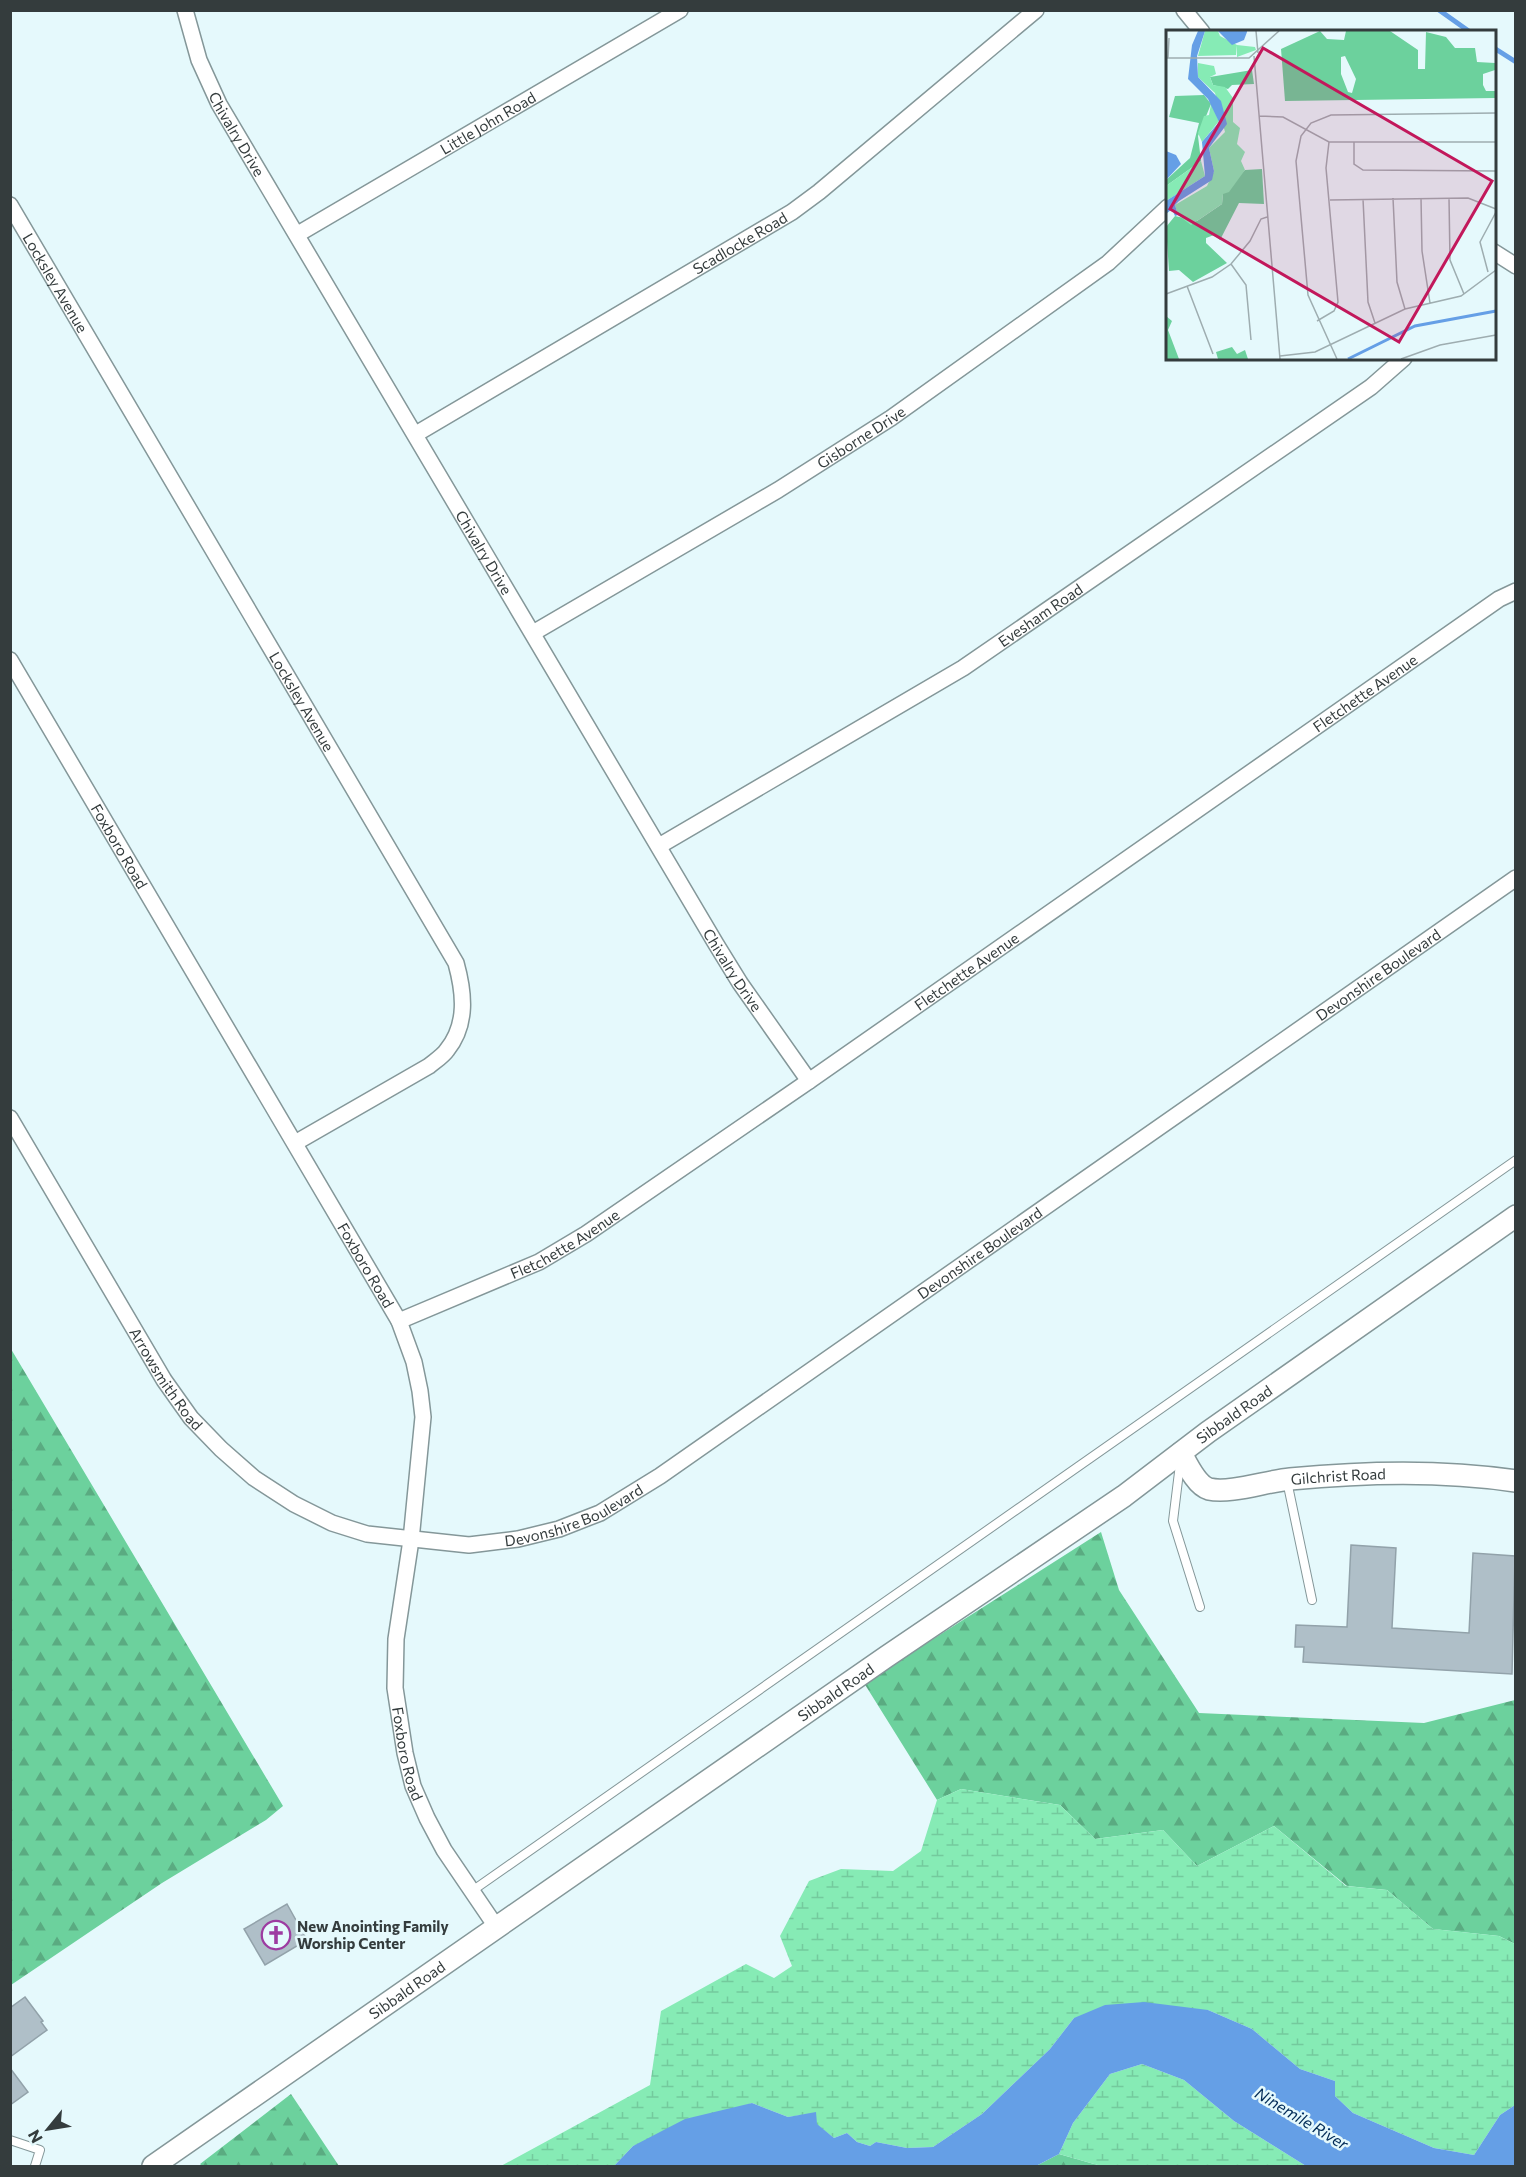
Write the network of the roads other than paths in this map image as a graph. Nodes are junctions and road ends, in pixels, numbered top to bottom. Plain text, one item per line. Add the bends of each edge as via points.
1 (185, 10) edge
2 (680, 10) edge
3 (1036, 10) edge
4 (1184, 10) edge
5 (1200, 30) edge
6 (10, 205) edge
7 (1166, 208) edge
8 (298, 234) junction
9 (1496, 253) edge
10 (1515, 266) edge
11 (1402, 360) edge
12 (416, 434) junction
13 (1515, 591) edge
14 (533, 633) junction
15 (10, 660) edge
16 (659, 846) junction
17 (1515, 878) edge
18 (808, 1082) junction
19 (10, 1118) edge
20 (295, 1143) junction
21 (1515, 1160) edge
22 (1515, 1216) edge
23 (399, 1321) junction
24 (1181, 1453) junction
25 (1287, 1479) junction
26 (1515, 1481) edge
27 (411, 1540) junction
28 (1312, 1600) dead end
29 (1200, 1607) dead end
30 (472, 1891) junction
31 (497, 1928) junction
32 (10, 2140) edge
33 (35, 2166) edge
34 (153, 2166) edge

1 - 8 street, Chivalry Drive via 199,60 219,104
2 - 8 street, Little John Road
3 - 12 street, Scadlocke Road via 792,212
4 - 5 street
6 - 20 street, Locksley Avenue via 456,963 464,1006 458,1030 447,1050 429,1066
7 - 14 street, Gisborne Drive via 1108,263 891,418 778,490
8 - 12 street, Chivalry Drive
9 - 10 street
11 - 16 street, Evesham Road via 1371,387 963,668
12 - 14 street, Chivalry Drive
13 - 18 street, Fletchette Avenue
14 - 16 street, Chivalry Drive
15 - 20 street, Foxboro Road
16 - 18 street, Chivalry Drive via 740,983
17 - 27 street, Devonshire Boulevard via 660,1476 600,1513 518,1539 469,1545
18 - 23 street, Fletchette Avenue via 586,1234 490,1284
19 - 27 street, Arrowsmith Road via 164,1380 191,1418 254,1478 294,1504 332,1523 367,1534
20 - 23 street, Foxboro Road
21 - 30 lane
22 - 24 street, Sibbald Road
23 - 27 street, Foxboro Road via 414,1362 423,1418
24 - 25 street, Gilchrist Road via 1205,1488 1219,1491
24 - 29 lane via 1173,1521
24 - 31 street, Sibbald Road
25 - 26 street, Gilchrist Road via 1424,1472
25 - 28 lane
27 - 30 street, Foxboro Road via 396,1639 395,1688 405,1753 413,1786 427,1818
30 - 31 street, Foxboro Road
31 - 34 street, Sibbald Road
32 - 33 lane via 40,2150

